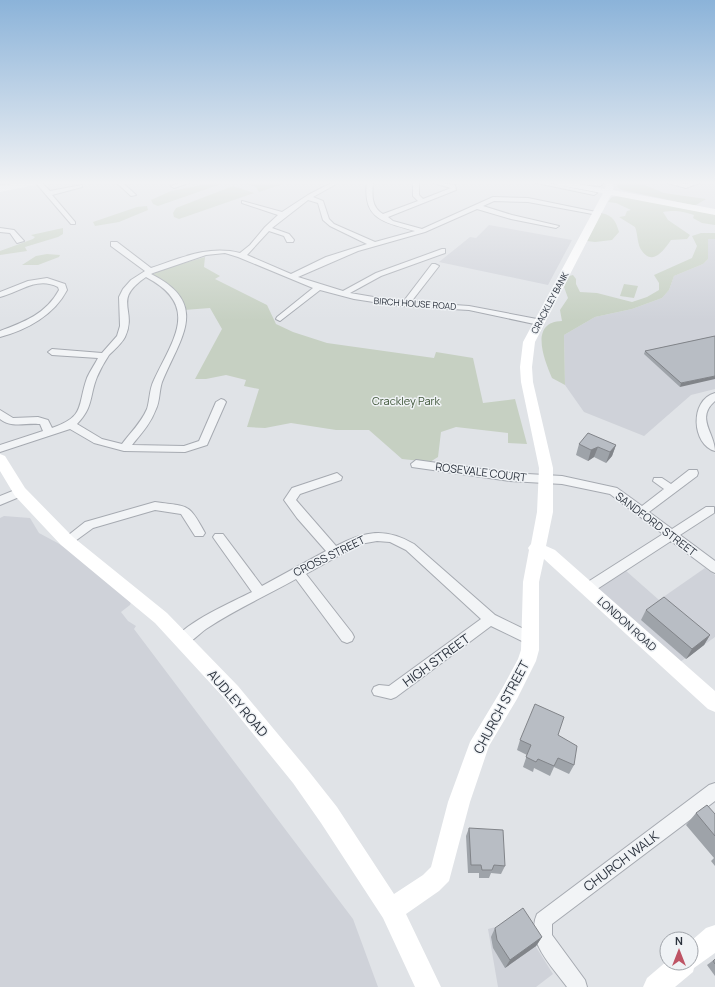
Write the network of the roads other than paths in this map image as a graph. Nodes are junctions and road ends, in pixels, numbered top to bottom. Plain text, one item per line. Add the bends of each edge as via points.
1 (267, 228) joint
2 (339, 228) edge
3 (413, 228) edge
4 (429, 228) edge
5 (590, 228) edge
6 (0, 230) edge
7 (423, 231) junction
8 (290, 240) dead end
9 (20, 241) dead end
10 (114, 244) dead end
11 (374, 244) junction
12 (442, 250) dead end
13 (241, 254) junction
14 (435, 266) dead end
15 (148, 273) junction
16 (291, 277) junction
17 (318, 288) junction
18 (0, 295) edge
19 (343, 295) junction
20 (405, 304) junction
21 (280, 319) dead end
22 (539, 322) junction
23 (0, 334) edge
24 (52, 352) dead end
25 (104, 356) junction
26 (715, 396) edge
27 (221, 402) dead end
28 (0, 412) edge
29 (71, 425) junction
30 (49, 433) junction
31 (124, 448) junction
32 (715, 448) edge
33 (0, 449) edge
34 (0, 459) edge
35 (416, 464) dead end
36 (693, 473) dead end
37 (337, 477) dead end
38 (546, 479) junction
39 (658, 481) dead end
40 (671, 489) junction
41 (20, 492) junction
42 (0, 501) edge
43 (710, 510) dead end
44 (641, 512) junction
45 (199, 533) dead end
46 (671, 534) junction
47 (219, 537) dead end
48 (68, 541) junction
49 (536, 548) junction
50 (334, 552) junction
51 (715, 568) edge
52 (297, 572) junction
53 (587, 589) junction
54 (259, 592) junction
55 (490, 619) junction
56 (347, 638) dead end
57 (182, 640) junction
58 (531, 640) junction
59 (378, 691) dead end
60 (713, 697) edge
61 (715, 791) edge
62 (391, 910) junction
63 (714, 939) edge
64 (699, 951) edge
65 (675, 971) edge
66 (428, 987) edge
67 (578, 987) edge
68 (656, 987) edge

1 - 8 street via 286,235
1 - 13 street via 252,247
2 - 11 street
3 - 7 street
4 - 7 street
5 - 22 street, CRACKLEY BANK
6 - 9 street via 12,230
7 - 11 street
10 - 15 street
11 - 16 street via 328,259
12 - 19 street via 371,276
13 - 15 street, BIRCH HOUSE ROAD via 225,251 205,253
13 - 16 street, BIRCH HOUSE ROAD
14 - 20 street
15 - 25 street, BIRCH HOUSE ROAD via 134,282 123,297 124,326 121,337
15 - 31 street via 175,293 181,309 181,325 177,345 155,387 152,408
16 - 17 street, BIRCH HOUSE ROAD
17 - 19 street, BIRCH HOUSE ROAD
17 - 21 street
18 - 23 street via 32,282 58,283 63,290 43,315
19 - 20 street, BIRCH HOUSE ROAD
20 - 22 street, BIRCH HOUSE ROAD via 469,308
22 - 38 street, CRACKLEY BANK via 529,342 526,367
24 - 25 street
25 - 29 street, BIRCH HOUSE ROAD via 92,377 82,413
26 - 32 street via 704,405 700,422 705,435
27 - 31 street via 203,443 185,449
28 - 30 street via 7,420 13,422 44,422
29 - 30 street
29 - 31 street via 98,441
30 - 33 street
34 - 41 street, AUDLEY ROAD
35 - 38 street, ROSEVALE COURT
36 - 40 street
37 - 50 street via 296,491 290,500 300,516
38 - 44 street, SANDFORD STREET via 613,491
38 - 49 street, CRACKLEY BANK via 545,512
39 - 40 street
40 - 44 street
41 - 42 street
41 - 48 street, AUDLEY ROAD
43 - 46 street
44 - 46 street, SANDFORD STREET
45 - 48 street via 184,510 154,506 89,525
46 - 51 street, SANDFORD STREET
46 - 53 street
47 - 54 street
48 - 57 street, AUDLEY ROAD via 144,602
49 - 53 street, LONDON ROAD via 549,554
49 - 58 street, CHURCH STREET via 531,582
50 - 52 street, CROSS STREET
50 - 55 street, CROSS STREET via 364,538 395,538 410,547
52 - 54 street, CROSS STREET
52 - 56 street
53 - 60 street, LONDON ROAD
54 - 57 street, CROSS STREET via 201,625
55 - 58 street, CROSS STREET
55 - 59 street, HIGH STREET via 391,692
57 - 62 street, AUDLEY ROAD via 231,692 300,776 329,815
58 - 62 street, CHURCH STREET via 527,661 480,742 459,802 441,873 431,883
61 - 67 street, CHURCH WALK via 542,920 543,938
62 - 66 street, AUDLEY ROAD
63 - 64 street
65 - 68 street

